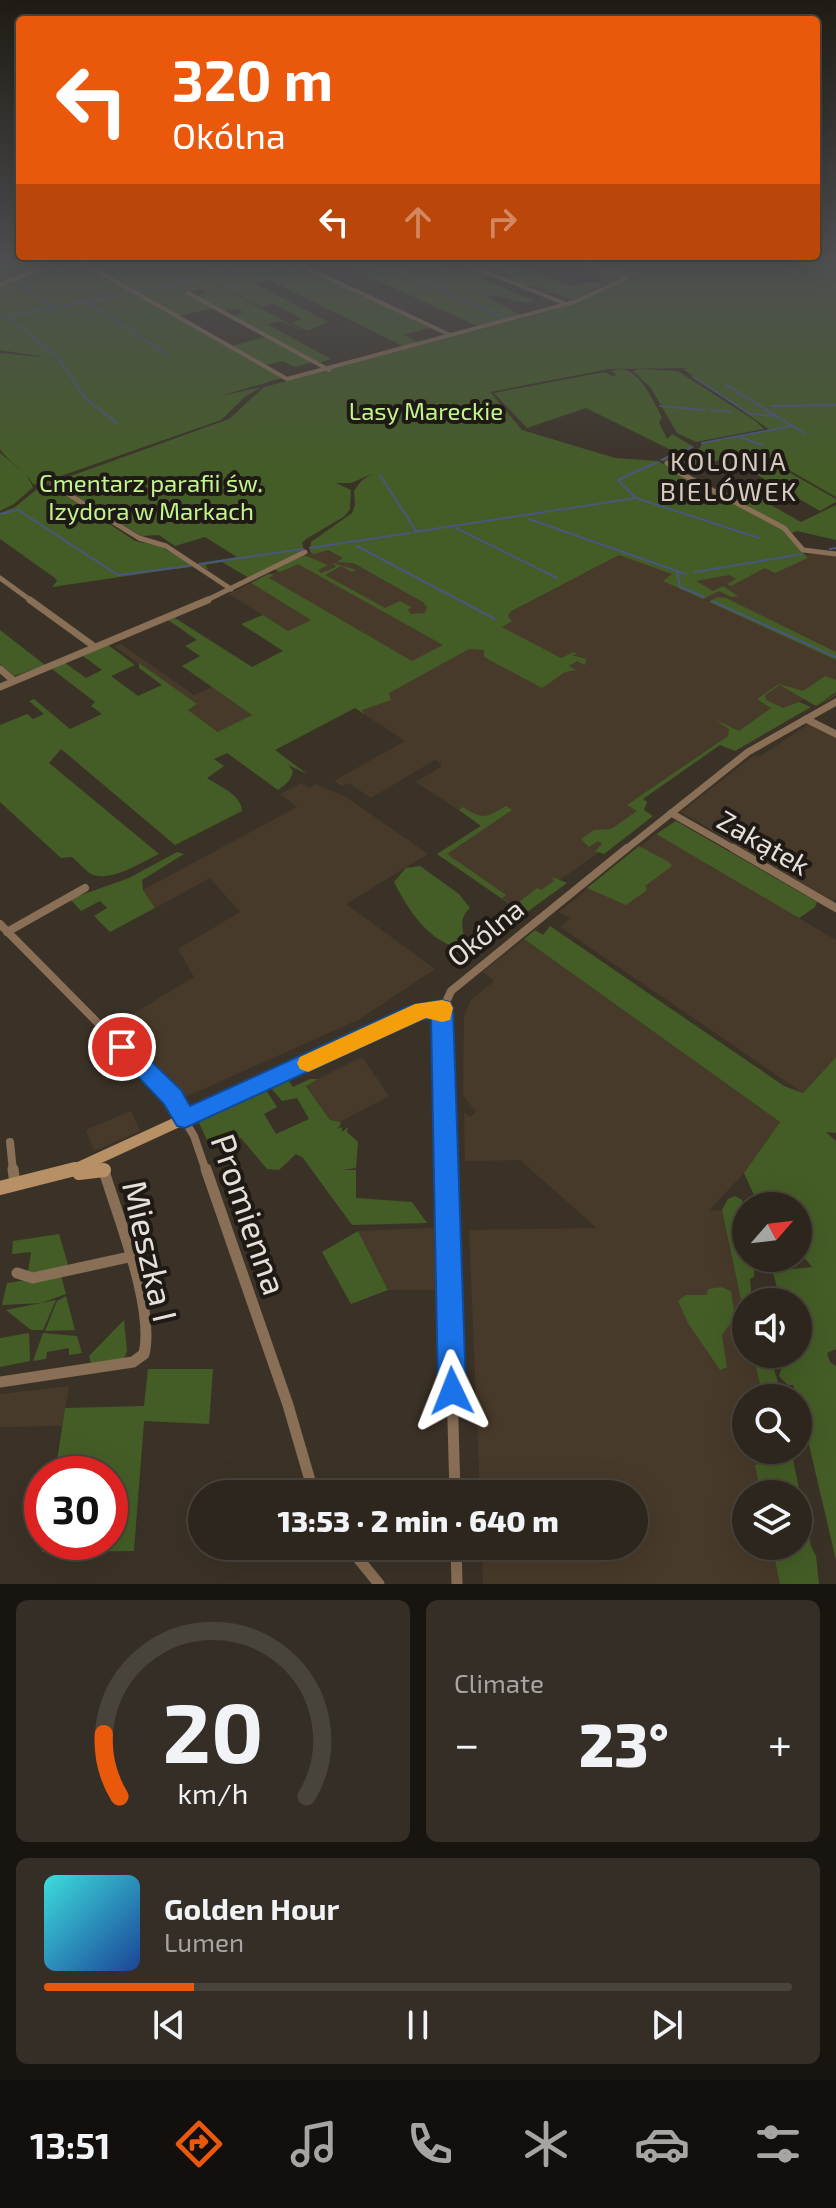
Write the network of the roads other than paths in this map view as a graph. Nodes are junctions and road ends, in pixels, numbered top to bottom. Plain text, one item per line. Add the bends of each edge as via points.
1 (205, 332) edge
2 (259, 332) edge
3 (443, 332) edge
4 (462, 332) edge
5 (450, 335) junction
6 (329, 370) junction
7 (667, 463) dead end
8 (52, 484) dead end
9 (305, 552) dead end
10 (836, 554) edge
11 (0, 578) edge
12 (231, 589) junction
13 (95, 647) junction
14 (0, 669) edge
15 (14, 681) junction
16 (0, 687) edge
17 (836, 702) edge
18 (806, 719) junction
19 (836, 734) edge
20 (671, 813) junction
21 (85, 888) dead end
22 (836, 908) edge
23 (0, 924) edge
24 (7, 932) junction
25 (442, 1008) junction
26 (185, 1119) junction
27 (10, 1142) dead end
28 (101, 1164) junction
29 (15, 1186) junction
30 (0, 1188) edge
31 (129, 1257) junction
32 (17, 1273) dead end
33 (0, 1382) edge
34 (310, 1480) edge
35 (455, 1480) edge
36 (359, 1560) edge
37 (456, 1560) edge
38 (379, 1584) edge
39 (457, 1584) edge

1 - 6 street via 287,379
2 - 6 street
3 - 5 street
4 - 5 street
5 - 6 street
7 - 10 street via 784,528 803,550
8 - 12 street via 139,538 166,546
9 - 12 street
11 - 13 street
12 - 13 street
13 - 15 street
14 - 15 street
15 - 16 street
17 - 18 street, Okólna
18 - 19 street
18 - 20 street, Okólna via 748,752
20 - 22 street, Zakątek
20 - 25 street, Okólna via 455,987
21 - 24 street
23 - 24 street, Promienna
24 - 26 street, Promienna via 173,1097
25 - 26 street, Okólna via 417,1012
25 - 35 street
26 - 28 street, Okólna
26 - 34 street, Promienna
27 - 29 street
28 - 29 street, Okólna
28 - 31 street, Mieszka I
29 - 30 street
31 - 32 street via 33,1278
31 - 33 street, Mieszka I via 145,1347 140,1359
36 - 38 street
37 - 39 street

